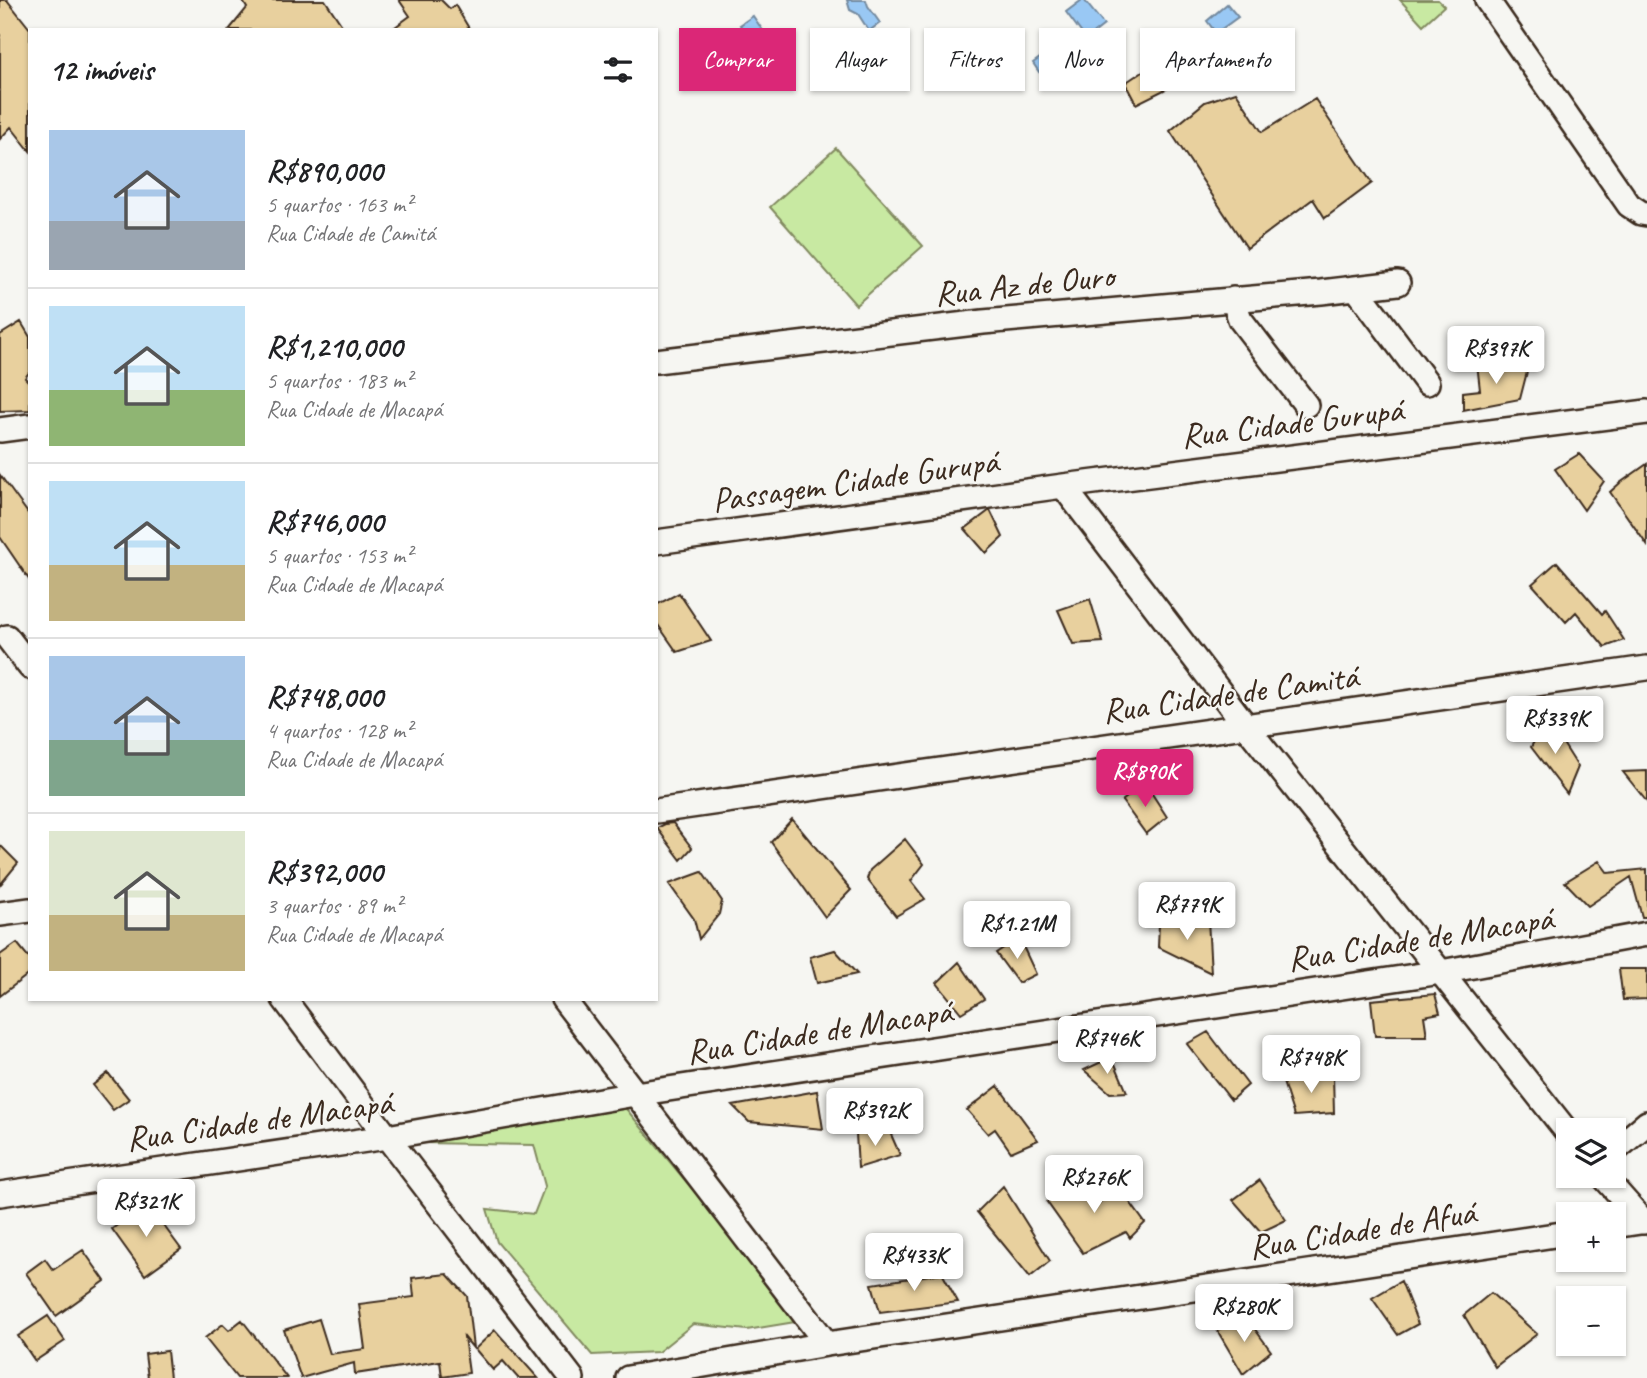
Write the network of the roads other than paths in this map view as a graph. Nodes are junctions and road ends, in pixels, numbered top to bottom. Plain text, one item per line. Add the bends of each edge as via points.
1 (1487, 0) edge
2 (1647, 214) edge
3 (1398, 283) dead end
4 (1356, 288) junction
5 (1233, 299) junction
6 (658, 361) edge
7 (1427, 383) dead end
8 (1306, 405) dead end
9 (1647, 412) edge
10 (28, 426) edge
11 (0, 430) edge
12 (1063, 486) junction
13 (658, 542) edge
14 (28, 633) edge
15 (3, 638) edge
16 (28, 665) edge
17 (1647, 668) edge
18 (1246, 726) junction
19 (658, 811) edge
20 (28, 910) edge
21 (0, 914) edge
22 (1647, 934) edge
23 (1441, 972) junction
24 (285, 1001) edge
25 (565, 1001) edge
26 (635, 1094) junction
27 (1556, 1118) edge
28 (1647, 1123) edge
29 (387, 1137) junction
30 (1626, 1141) edge
31 (1614, 1188) edge
32 (0, 1194) edge
33 (1645, 1221) edge
34 (1626, 1224) edge
35 (1556, 1235) edge
36 (827, 1344) junction
37 (572, 1378) edge
38 (628, 1378) edge

1 - 2 street via 1629,205
3 - 4 street, Rua Az de Ouro
4 - 5 street, Rua Az de Ouro
4 - 7 street
5 - 6 street, Rua Az de Ouro via 982,321
5 - 8 street via 1240,319
9 - 12 street, Rua Cidade Gurupá
10 - 11 street
12 - 13 street, Passagem Cidade Gurupá
12 - 18 street
14 - 15 street
15 - 16 street
17 - 18 street, Rua Cidade de Camitá
18 - 19 street, Rua Cidade de Camitá
18 - 23 street
20 - 21 street
22 - 23 street, Rua Cidade de Macapá
23 - 26 street, Rua Cidade de Macapá
23 - 27 street
24 - 29 street
25 - 26 street
26 - 29 street, Rua Cidade de Macapá
26 - 36 street
28 - 30 street
29 - 32 street, Rua Cidade de Macapá
29 - 37 street
31 - 33 street
33 - 34 street
35 - 36 street, Rua Cidade de Afuá
36 - 38 street, Rua Cidade de Afuá

